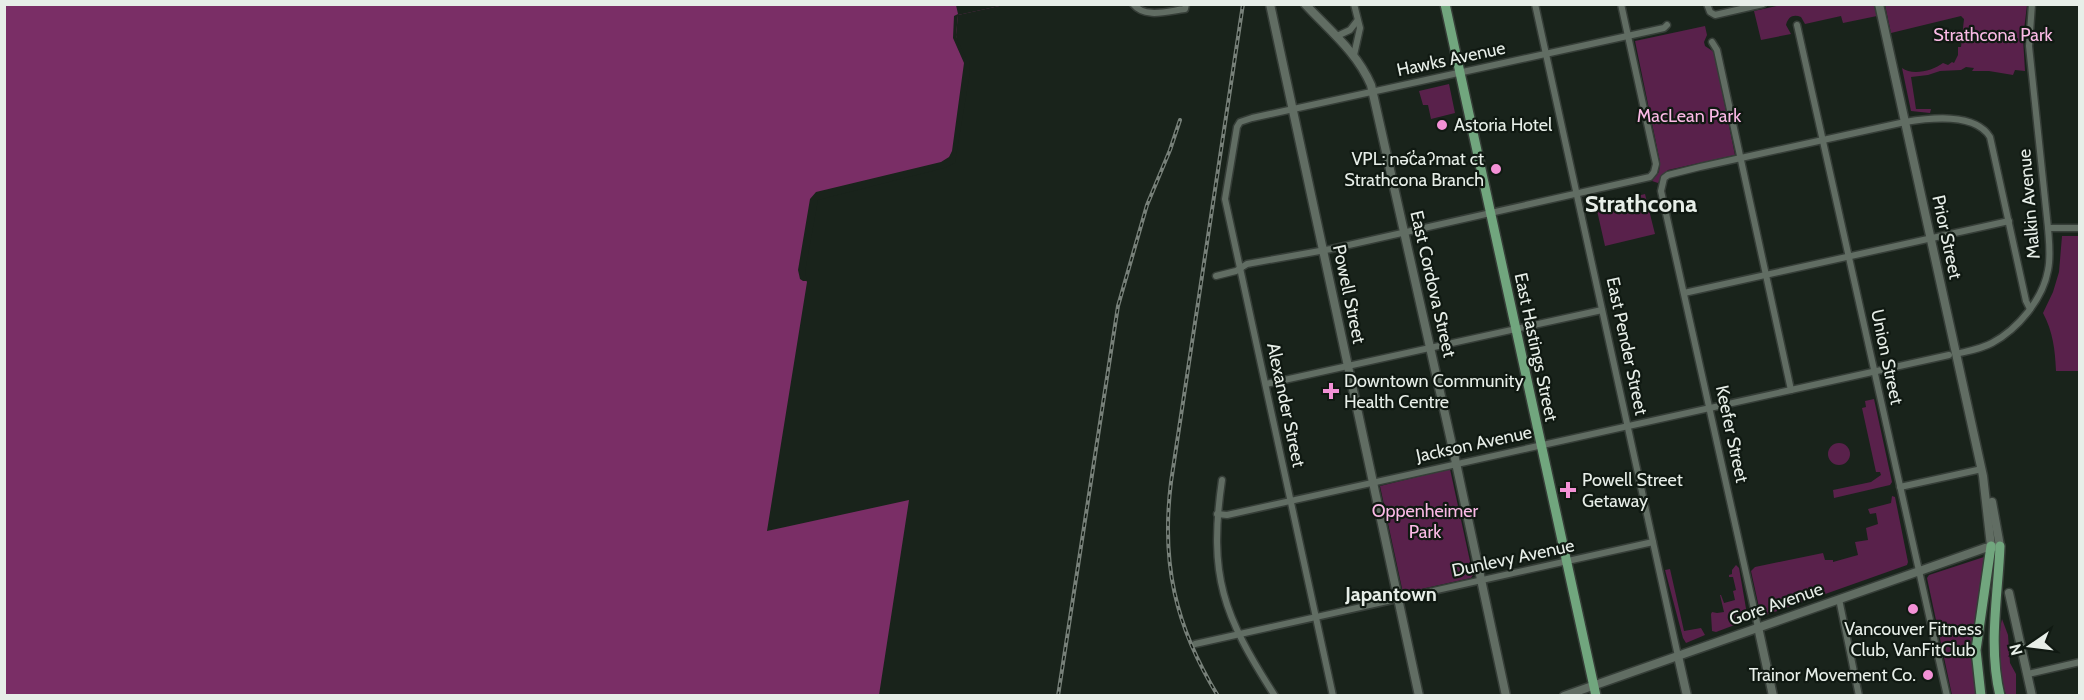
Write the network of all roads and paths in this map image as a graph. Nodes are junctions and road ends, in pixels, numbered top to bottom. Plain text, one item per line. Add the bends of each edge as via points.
1 (1133, 4) edge
2 (1270, 4) edge
3 (1276, 4) edge
4 (1305, 4) edge
5 (1354, 4) edge
6 (1444, 4) edge
7 (1535, 4) edge
8 (1621, 4) edge
9 (1707, 4) edge
10 (1762, 4) edge
11 (1880, 4) edge
12 (2032, 4) edge
13 (1185, 7) edge
14 (1272, 16) junction
15 (1357, 21) junction
16 (1667, 25) dead end
17 (1797, 25) dead end
18 (1337, 36) junction
19 (1628, 36) junction
20 (1712, 42) dead end
21 (1546, 53) junction
22 (1354, 55) junction
23 (1459, 72) junction
24 (1372, 92) junction
25 (1292, 109) junction
26 (1240, 122) joint
27 (1905, 122) junction
28 (1823, 140) junction
29 (1741, 158) junction
30 (1577, 194) junction
31 (1490, 213) junction
32 (2009, 221) junction
33 (2048, 228) junction
34 (2079, 228) edge
35 (1404, 232) junction
36 (1930, 238) junction
37 (1322, 250) junction
38 (1849, 256) junction
39 (1240, 267) junction
40 (1767, 274) junction
41 (1216, 276) dead end
42 (1684, 293) junction
43 (2030, 309) junction
44 (1602, 310) junction
45 (1515, 329) junction
46 (1430, 348) junction
47 (1954, 354) junction
48 (1348, 366) junction
49 (1875, 372) junction
50 (1266, 384) junction
51 (1791, 390) junction
52 (1709, 408) junction
53 (1628, 426) junction
54 (1541, 445) junction
55 (1456, 463) junction
56 (1982, 472) junction
57 (1222, 480) dead end
58 (1373, 482) junction
59 (1900, 487) junction
60 (1291, 500) junction
61 (1217, 514) junction
62 (1653, 542) junction
63 (1995, 546) junction
64 (1566, 561) junction
65 (1919, 571) junction
66 (1482, 580) junction
67 (2010, 593) dead end
68 (1398, 598) junction
69 (1839, 599) junction
70 (1316, 616) junction
71 (1758, 627) junction
72 (1238, 634) junction
73 (1195, 644) dead end
74 (1678, 656) junction
75 (2079, 662) edge
76 (2028, 674) junction
77 (1594, 685) junction
78 (1981, 692) edge
79 (1999, 693) edge
80 (1275, 696) edge
81 (1334, 696) edge
82 (1419, 696) edge
83 (1506, 696) edge
84 (1564, 696) edge
85 (1596, 696) edge
86 (1687, 696) edge
87 (1773, 696) edge
88 (1859, 696) edge
89 (1947, 696) edge
90 (2026, 696) edge
91 (2032, 696) edge

1 - 13 street via 1139,11 1150,13
2 - 14 main road, Powell Street
3 - 14 main road
4 - 18 main road, East Cordova Street
5 - 15 street
6 - 23 main road, East Hastings Street
7 - 21 street, East Pender Street
8 - 19 street
9 - 10 street via 1712,14
11 - 27 main road, Prior Street
12 - 33 street, Malkin Avenue via 2029,46
14 - 25 main road, Powell Street
15 - 18 street
15 - 22 street via 1359,36
16 - 19 street, Hawks Avenue
17 - 28 street, Union Street
18 - 22 main road, East Cordova Street
19 - 21 street, Hawks Avenue
19 - 30 street via 1656,164 1654,172 1647,179
20 - 29 street
21 - 23 street, Hawks Avenue
21 - 30 street, East Pender Street
22 - 24 main road, East Cordova Street
23 - 24 street, Hawks Avenue
23 - 31 main road, East Hastings Street
24 - 25 street, Hawks Avenue
24 - 35 main road, East Cordova Street
25 - 26 street, Hawks Avenue
25 - 37 main road, Powell Street
26 - 39 street, Alexander Street via 1235,130 1225,199
27 - 28 street
27 - 32 street via 1947,118 1987,132
27 - 36 main road, Prior Street
28 - 29 street
28 - 38 street, Union Street
29 - 40 street
29 - 42 street, Keefer Street via 1668,175 1663,180 1661,191
30 - 31 street
30 - 44 street, East Pender Street
31 - 35 street
31 - 45 main road, East Hastings Street
32 - 36 street
32 - 43 street
33 - 34 street
33 - 43 street, Malkin Avenue via 2048,274
35 - 37 street
35 - 46 main road, East Cordova Street
36 - 38 street
36 - 47 main road, Prior Street
37 - 39 street
37 - 48 main road, Powell Street
38 - 40 street
38 - 49 street, Union Street
39 - 41 street
39 - 50 street, Alexander Street
40 - 42 street
40 - 51 street
42 - 52 street, Keefer Street
43 - 47 street, Malkin Avenue via 1996,341
44 - 45 street
44 - 53 street, East Pender Street
45 - 46 street
45 - 54 main road, East Hastings Street
46 - 48 street
46 - 55 main road, East Cordova Street
47 - 49 street, Jackson Avenue
47 - 56 main road, Prior Street
48 - 50 street
48 - 58 main road, Powell Street
49 - 51 street, Jackson Avenue
49 - 59 street, Union Street
50 - 60 street, Alexander Street
51 - 52 street, Jackson Avenue
52 - 53 street, Jackson Avenue
52 - 71 street, Keefer Street
53 - 54 street, Jackson Avenue
53 - 62 street, East Pender Street
54 - 55 street, Jackson Avenue
54 - 64 main road, East Hastings Street
55 - 58 street, Jackson Avenue
55 - 66 main road, East Cordova Street
56 - 59 street
56 - 63 main road, Prior Street
57 - 61 street
58 - 60 street, Jackson Avenue
58 - 68 main road, Powell Street
59 - 65 street, Union Street
60 - 61 street, Jackson Avenue
60 - 70 street, Alexander Street
61 - 72 street via 1218,574
62 - 64 street, Dunlevy Avenue
62 - 74 street, East Pender Street
63 - 65 main road, Gore Avenue
63 - 78 main road via 1977,635
63 - 79 main road via 1993,641
64 - 66 street, Dunlevy Avenue
64 - 77 main road, East Hastings Street
65 - 69 main road, Gore Avenue
65 - 89 street, Union Street
66 - 68 street, Dunlevy Avenue
66 - 83 main road, East Cordova Street
67 - 76 main road
68 - 70 street, Dunlevy Avenue
68 - 82 main road, Powell Street
69 - 71 main road, Gore Avenue
69 - 88 street
70 - 72 street, Dunlevy Avenue
70 - 81 street, Alexander Street
71 - 74 main road, Gore Avenue
71 - 87 main road, Keefer Street
72 - 73 street, Dunlevy Avenue
72 - 80 street
74 - 77 main road, Gore Avenue
74 - 86 main road, East Pender Street
75 - 76 street
76 - 90 main road
76 - 91 main road
77 - 84 main road, Gore Avenue
77 - 85 main road, East Hastings Street

